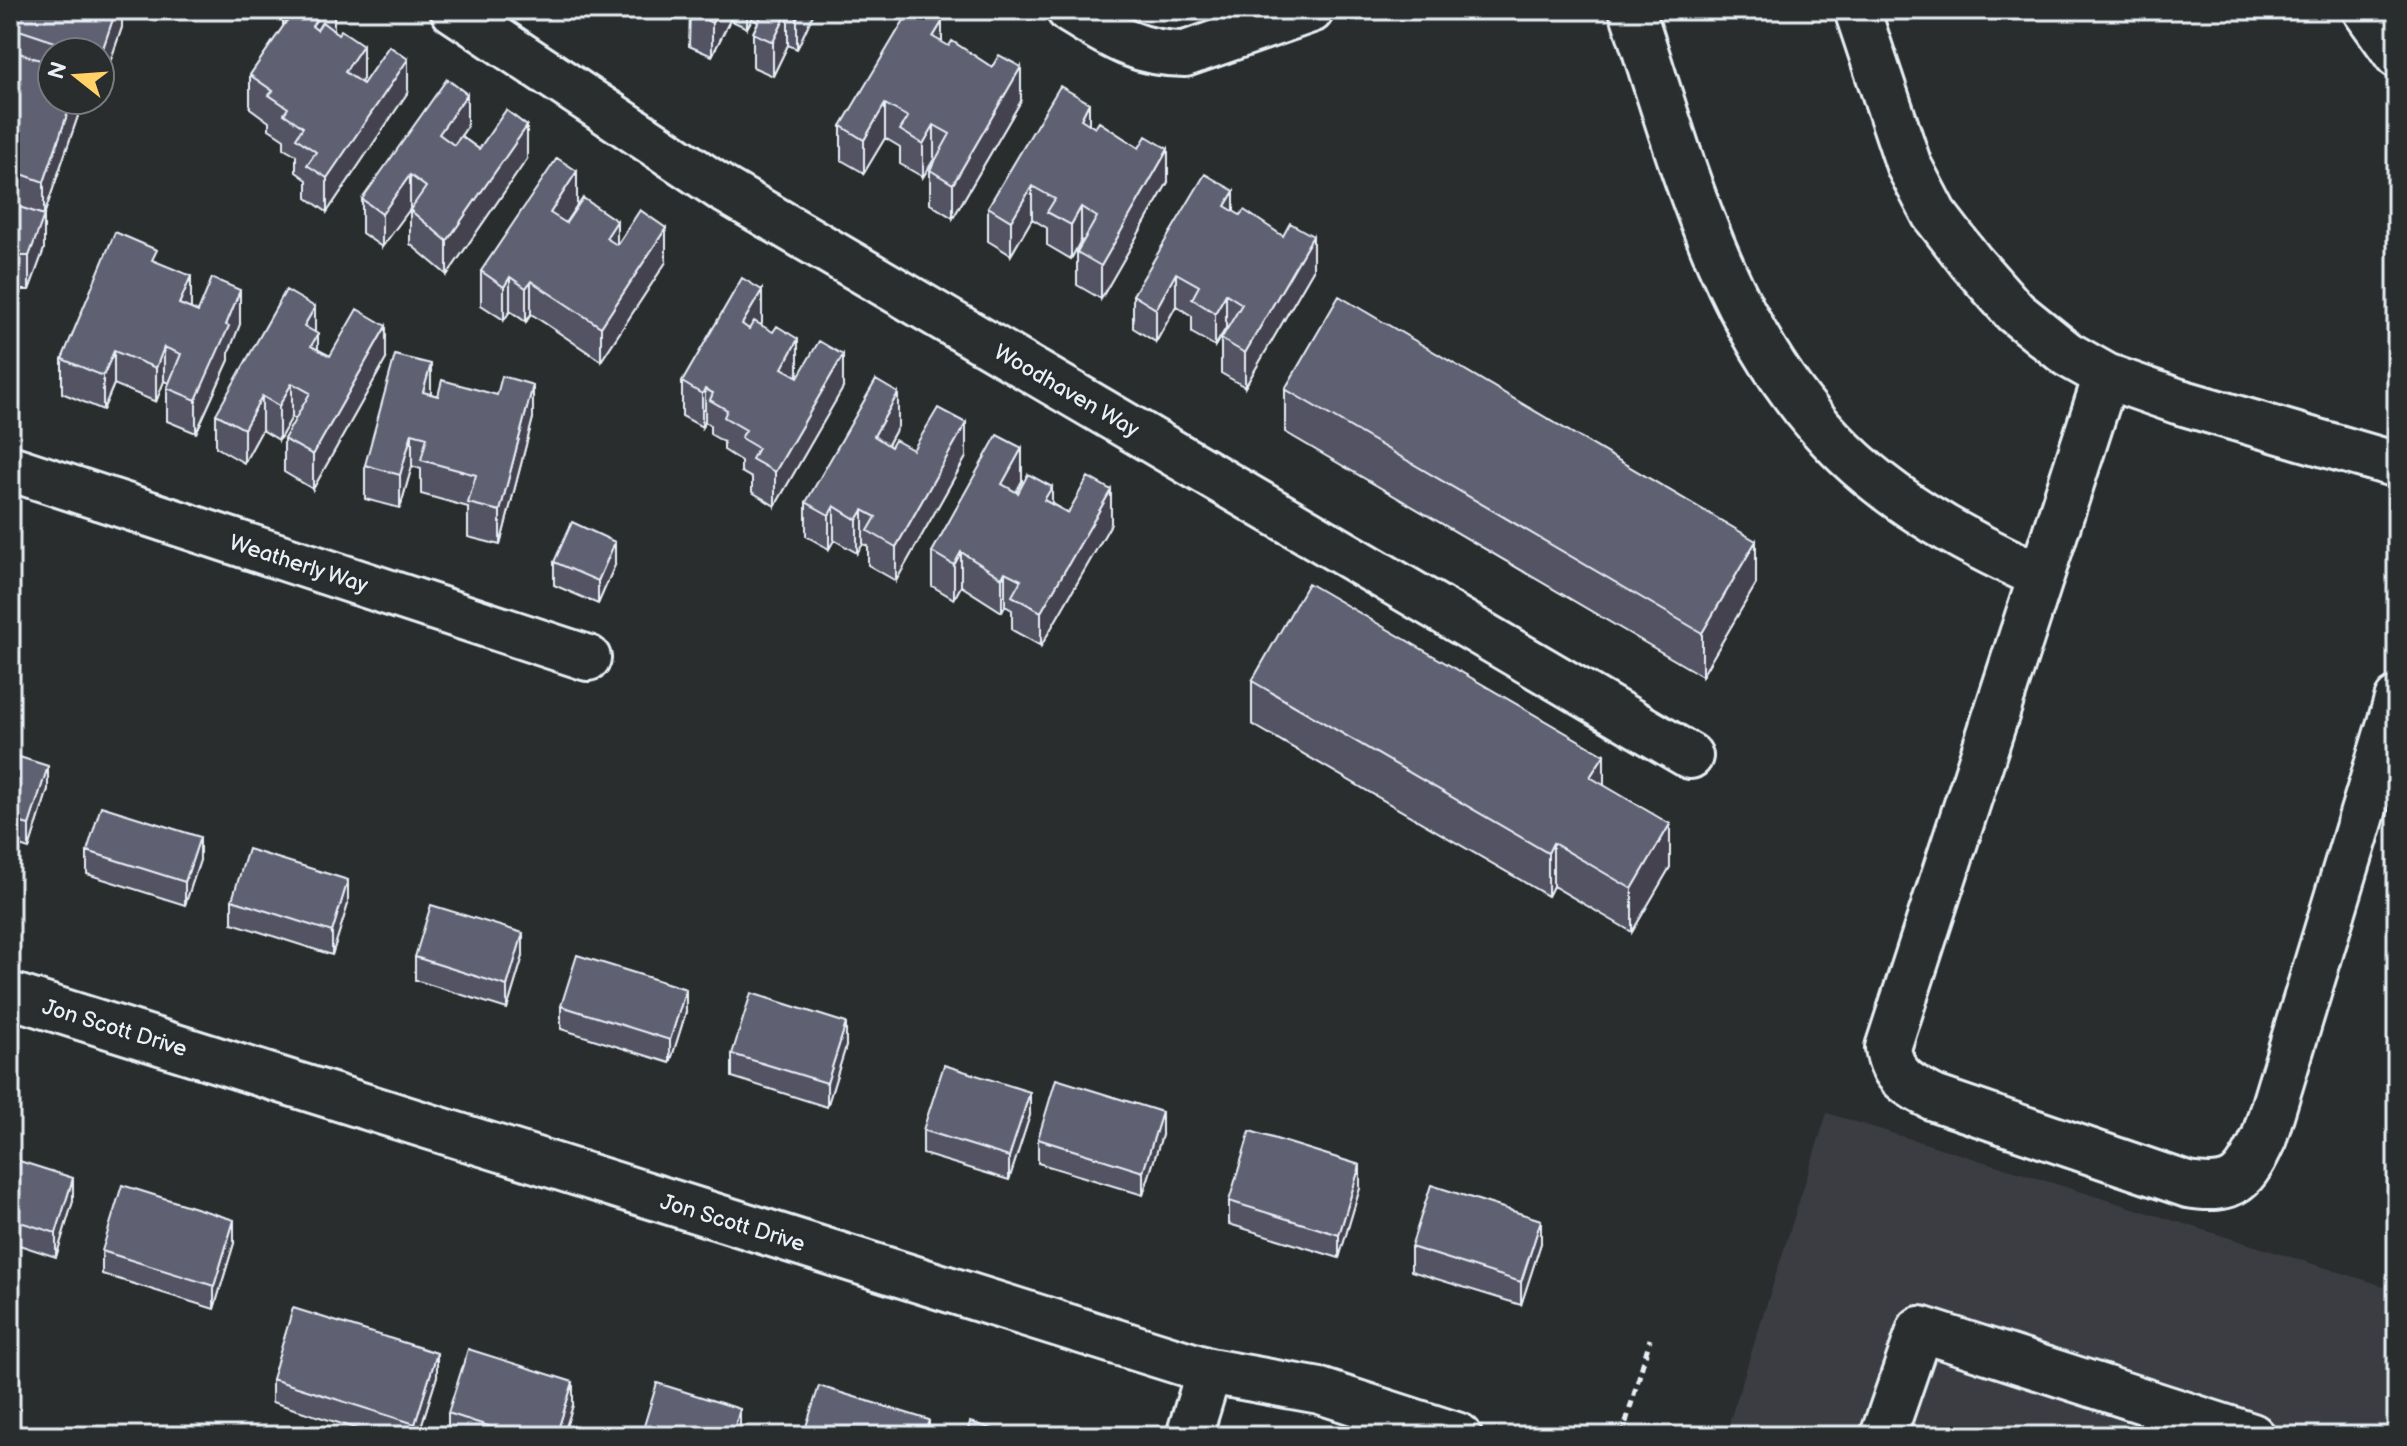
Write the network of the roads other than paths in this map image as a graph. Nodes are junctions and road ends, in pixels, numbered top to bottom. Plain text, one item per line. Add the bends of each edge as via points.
1 (453, 10) edge
2 (1069, 10) edge
3 (1311, 10) edge
4 (1632, 10) edge
5 (1857, 10) edge
6 (2365, 10) edge
7 (2397, 55) edge
8 (2106, 376) junction
9 (2397, 465) edge
10 (10, 468) edge
11 (2041, 576) junction
12 (588, 658) dead end
13 (2397, 700) edge
14 (1690, 756) dead end
15 (10, 995) edge
16 (1209, 1371) junction
17 (1189, 1436) edge
18 (1459, 1436) edge
19 (1883, 1436) edge
20 (2252, 1436) edge

1 - 14 street, Woodhaven Way via 721,188
2 - 3 street via 1120,42 1185,54
4 - 11 street via 1724,274 1788,388 1822,430 1870,475 1988,553
5 - 8 street via 1909,166 1934,214 2015,312 2067,354
6 - 7 street
8 - 9 street
8 - 11 street
10 - 12 street, Weatherly Way
11 - 13 street via 1888,1048 1891,1064 1906,1084 1934,1098 2188,1185 2212,1189 2235,1182 2250,1168 2264,1138
15 - 16 street, Jon Scott Drive
16 - 17 street
16 - 18 street, Jon Scott Drive via 1320,1391
19 - 20 street via 1920,1329

